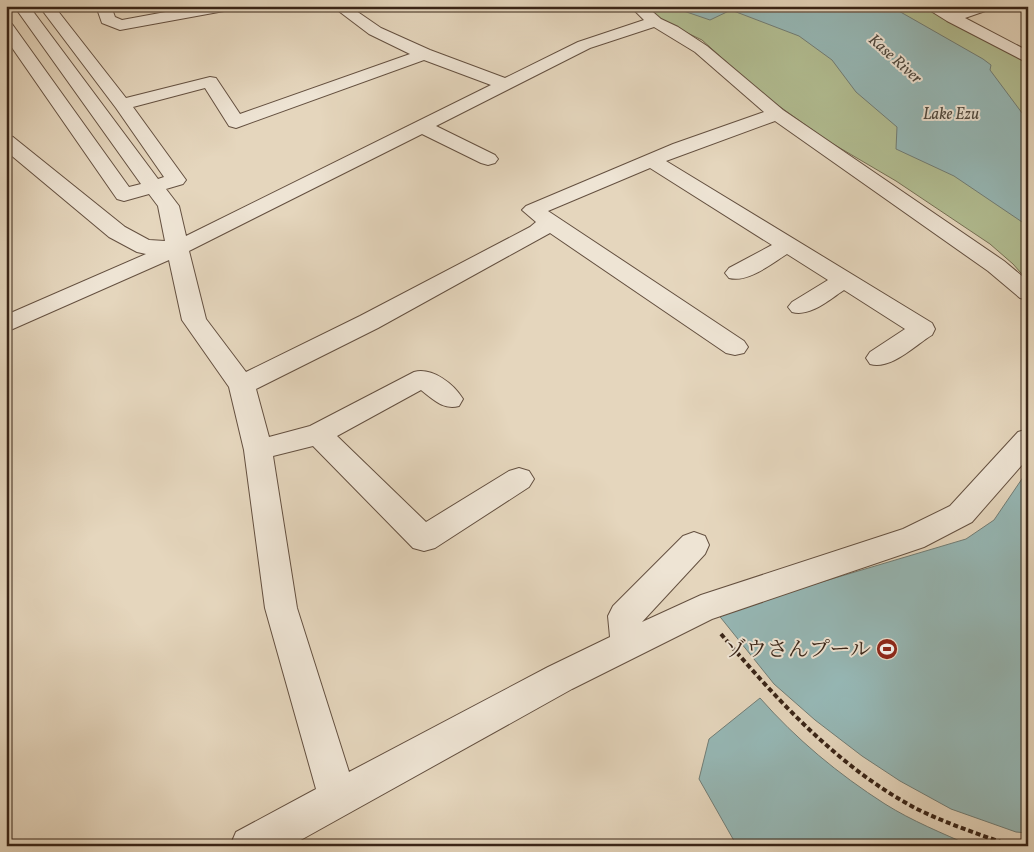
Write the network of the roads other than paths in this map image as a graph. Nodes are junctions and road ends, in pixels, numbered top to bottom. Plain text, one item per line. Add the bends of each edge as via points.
1 (21, 6) edge
2 (46, 6) edge
3 (103, 6) edge
4 (224, 6) edge
5 (339, 6) edge
6 (636, 6) edge
7 (930, 6) edge
8 (986, 6) edge
9 (952, 18) junction
10 (654, 22) junction
11 (6, 27) edge
12 (424, 54) junction
13 (1028, 58) edge
14 (506, 84) junction
15 (122, 104) junction
16 (776, 114) junction
17 (420, 126) junction
18 (6, 142) edge
19 (488, 159) dead end
20 (651, 160) junction
21 (153, 187) junction
22 (549, 222) junction
23 (788, 245) junction
24 (178, 248) junction
25 (737, 273) dead end
26 (845, 280) junction
27 (1028, 293) edge
28 (800, 307) dead end
29 (6, 324) edge
30 (735, 347) dead end
31 (879, 358) dead end
32 (242, 386) junction
33 (450, 399) dead end
34 (318, 434) junction
35 (1028, 439) edge
36 (258, 450) junction
37 (518, 479) dead end
38 (694, 545) dead end
39 (627, 644) junction
40 (338, 799) junction
41 (250, 846) edge

1 - 21 street
2 - 15 street
3 - 4 street via 108,20 120,25
5 - 12 street via 375,31
6 - 10 street
7 - 9 street
8 - 9 street
9 - 13 street
10 - 14 street via 584,45
10 - 16 street via 701,49
11 - 21 street via 124,195
12 - 14 street
12 - 15 street via 236,122 210,82
14 - 17 street
15 - 21 street via 176,180
16 - 20 street
16 - 27 street via 996,266
17 - 19 street
17 - 24 street
18 - 24 street via 118,232 145,247
20 - 22 street via 533,210
20 - 23 street
21 - 24 street via 168,206
22 - 30 street
22 - 32 street via 538,232
23 - 25 street
23 - 26 street
24 - 29 street
24 - 32 street via 194,320
26 - 28 street
26 - 31 street via 923,329
32 - 36 street
33 - 34 street via 423,378
34 - 36 street
34 - 37 street via 424,540
35 - 39 street via 961,514 912,538 701,609
36 - 40 street via 281,608
38 - 39 street via 625,616
39 - 40 street
40 - 41 street

